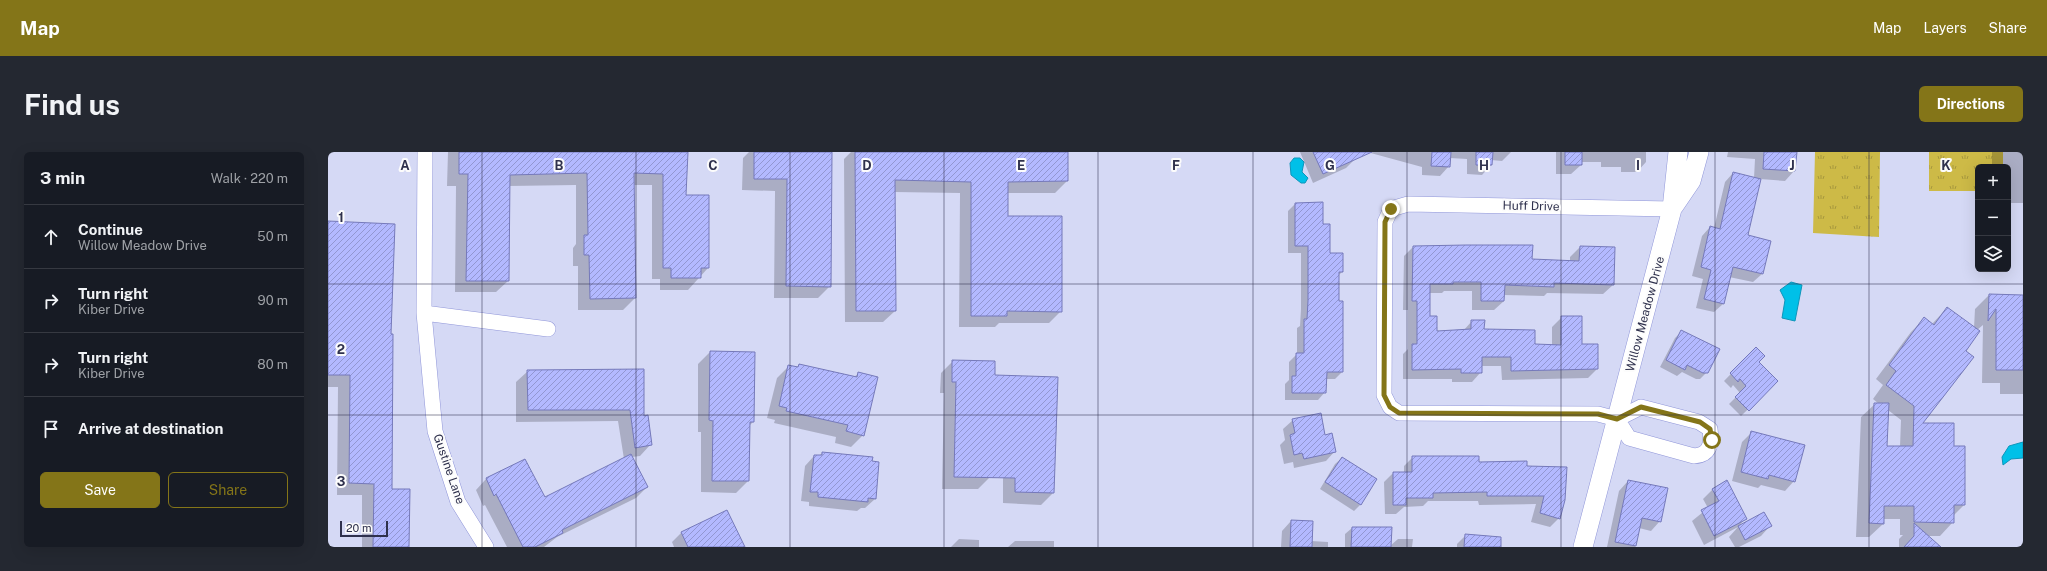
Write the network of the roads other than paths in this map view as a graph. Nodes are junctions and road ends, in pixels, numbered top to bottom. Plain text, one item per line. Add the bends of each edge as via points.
1 (425, 152) edge
2 (1678, 152) edge
3 (1699, 152) edge
4 (1672, 209) junction
5 (424, 313) junction
6 (548, 329) dead end
7 (1617, 419) junction
8 (486, 547) edge
9 (1583, 547) edge

1 - 5 street, Gustine Lane
2 - 4 street, Willow Meadow Drive
3 - 4 street, Willow Meadow Drive via 1691,181
4 - 7 street, Willow Meadow Drive
4 - 7 street, Huff Drive via 1408,204 1391,209 1385,222 1384,395 1390,407 1399,413 1598,414
5 - 6 street
5 - 8 street, Gustine Lane via 435,431 458,502
7 - 7 street via 1641,407 1700,422 1710,429 1712,440 1708,450 1702,455 1694,456 1629,438
7 - 9 street, Willow Meadow Drive

